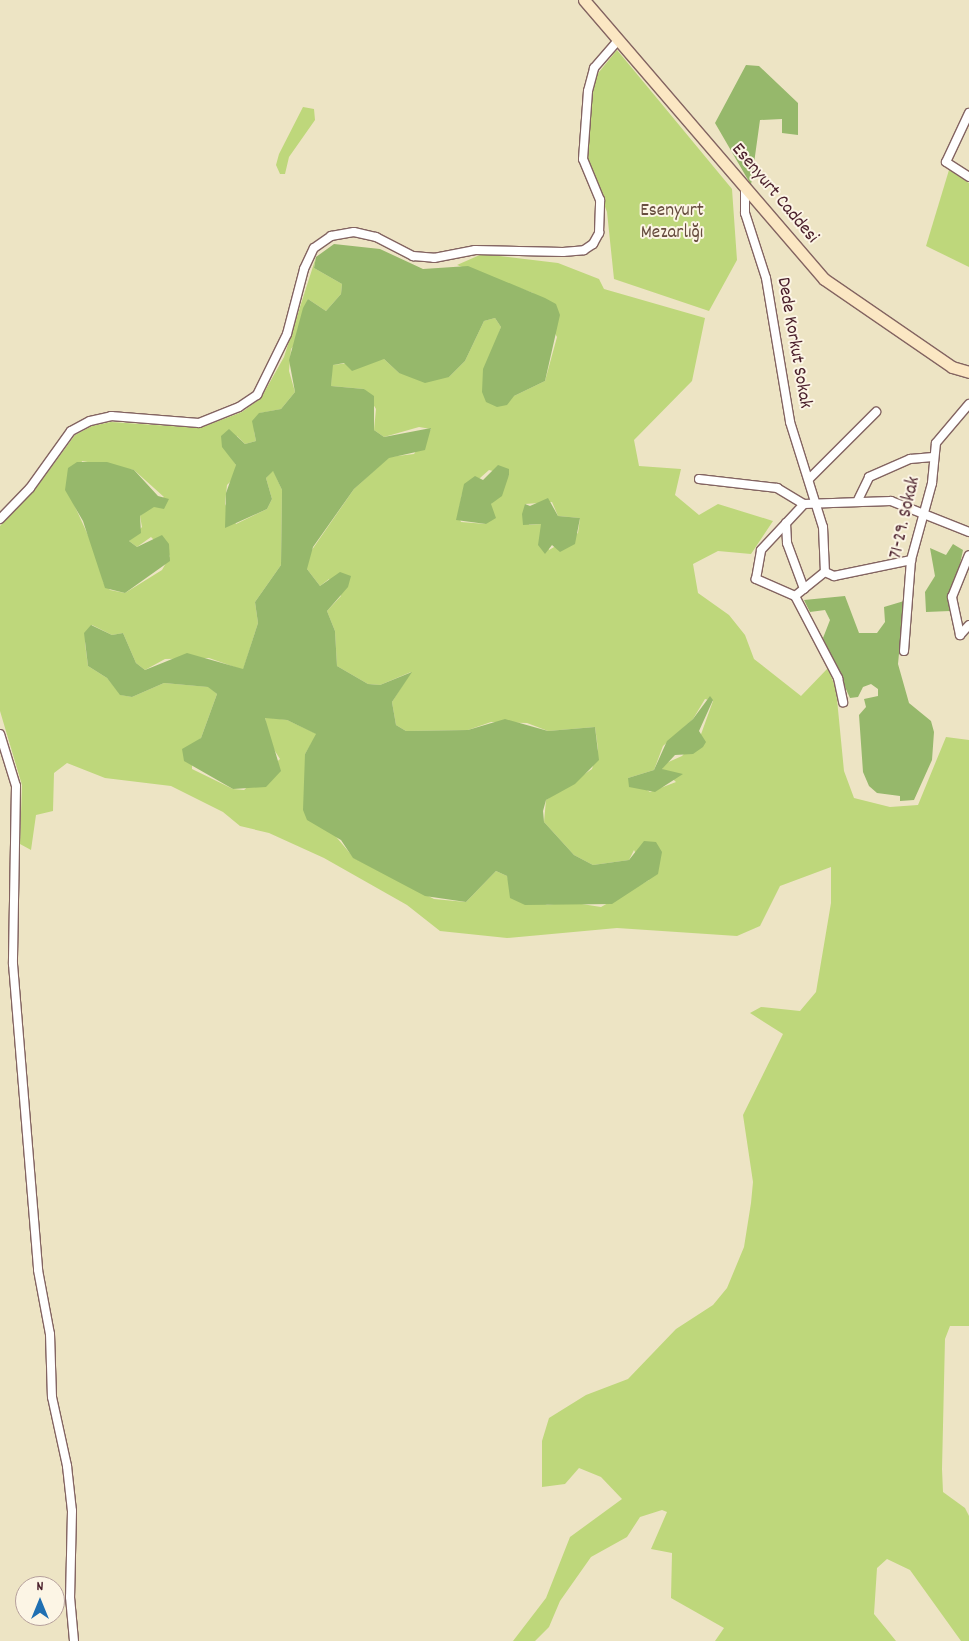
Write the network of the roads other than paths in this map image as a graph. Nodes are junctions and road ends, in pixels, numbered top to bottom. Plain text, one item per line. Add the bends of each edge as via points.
1 (584, 0) edge
2 (618, 40) junction
3 (969, 113) edge
4 (969, 177) edge
5 (745, 189) junction
6 (969, 372) edge
7 (969, 404) edge
8 (876, 412) dead end
9 (933, 457) junction
10 (699, 479) dead end
11 (809, 479) junction
12 (858, 500) junction
13 (817, 502) junction
14 (804, 504) junction
15 (924, 512) junction
16 (0, 519) edge
17 (786, 523) junction
18 (969, 532) edge
19 (969, 555) edge
20 (911, 560) junction
21 (825, 572) junction
22 (804, 589) junction
23 (795, 596) junction
24 (969, 625) edge
25 (904, 651) dead end
26 (843, 702) dead end
27 (0, 734) edge
28 (74, 1641) edge

1 - 2 street, Esenyurt Caddesi
2 - 5 street, Esenyurt Caddesi
2 - 16 street via 594,68 588,91 583,158 600,200 599,233 594,244 584,250 563,252 476,250 434,258 413,256 376,237 354,232 332,236 314,248 304,269 287,334 257,395 239,407 199,423 111,416 90,420 71,431 30,488
3 - 4 street via 946,162
5 - 6 street, Esenyurt Caddesi via 824,279 952,367
5 - 11 street, Dede Korkut Sokak via 745,213 766,278 790,422
7 - 9 street, 71-29. Sokak via 936,443
8 - 11 street
9 - 12 street via 910,459 868,476
9 - 15 street, 71-29. Sokak
10 - 14 street via 778,488
11 - 13 street, Dede Korkut Sokak
12 - 13 street
12 - 15 street via 891,501
13 - 14 street
13 - 21 street, Dede Korkut Sokak via 823,527
14 - 17 street
15 - 18 street
15 - 20 street, 71-29. Sokak
17 - 22 street via 787,543
17 - 23 street via 761,550 756,579
19 - 24 street via 952,597 960,635
20 - 21 street via 834,576
20 - 25 street, 71-29. Sokak
21 - 22 street
22 - 23 street
23 - 26 street via 838,678
27 - 28 street via 16,786 13,964 38,1270 50,1334 52,1397 71,1502

